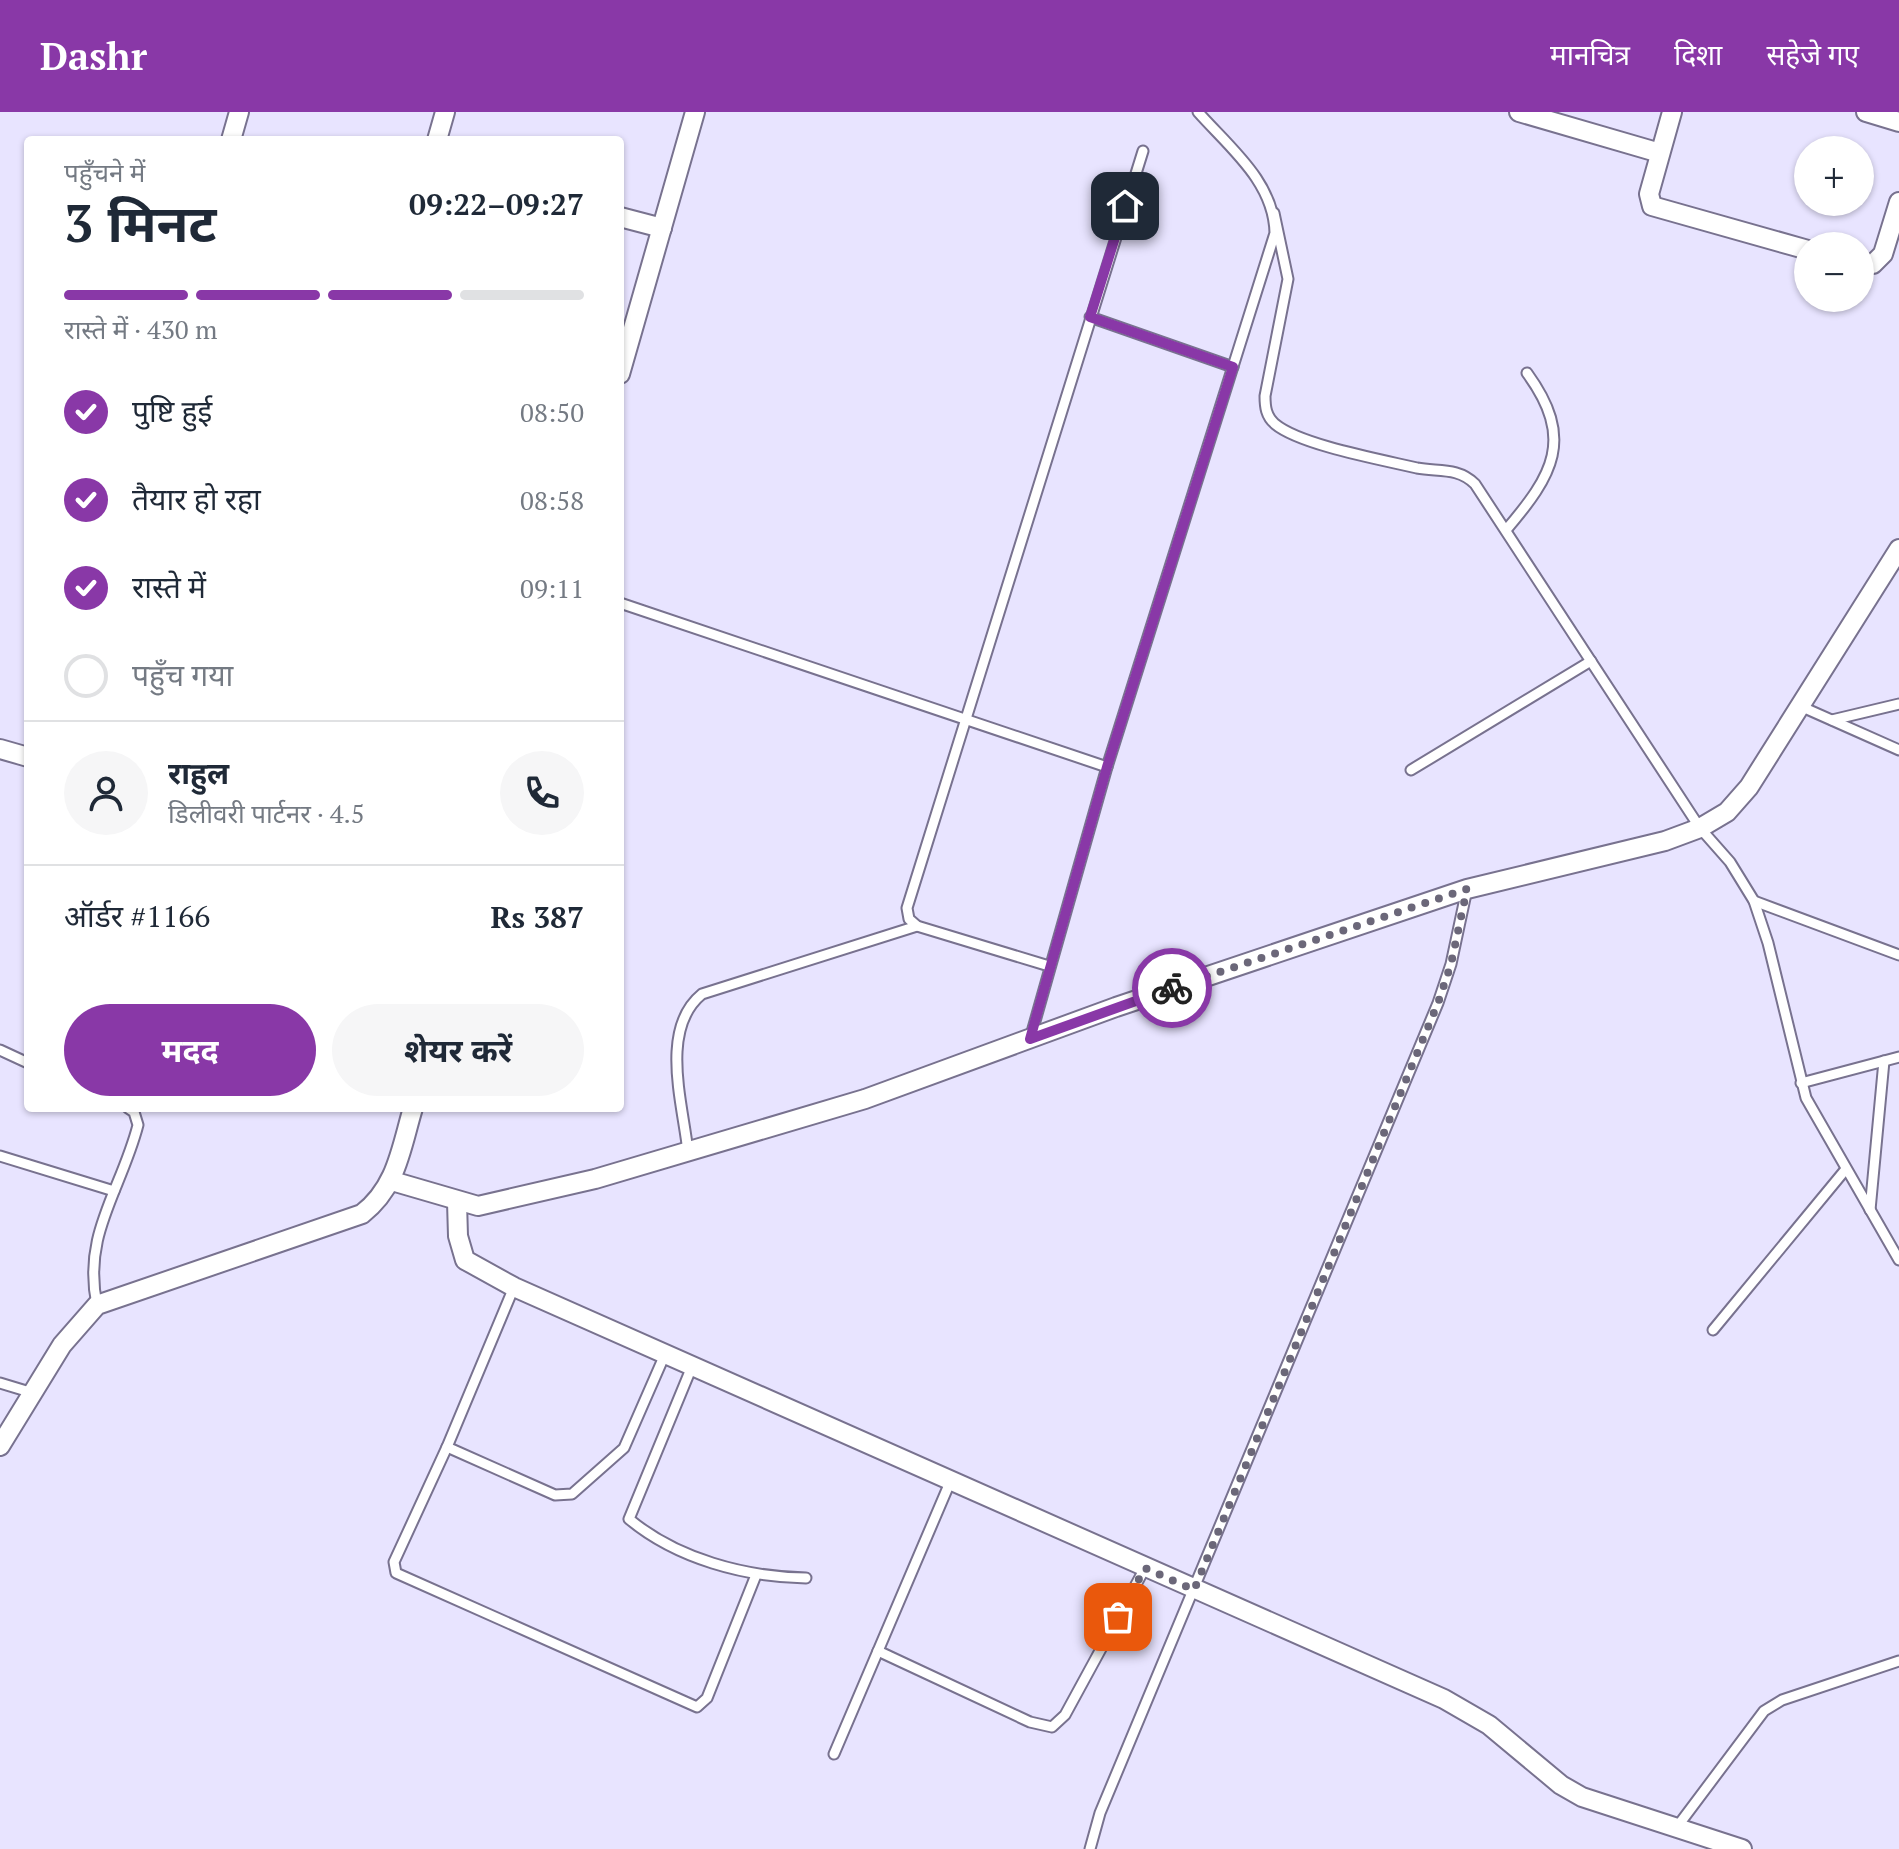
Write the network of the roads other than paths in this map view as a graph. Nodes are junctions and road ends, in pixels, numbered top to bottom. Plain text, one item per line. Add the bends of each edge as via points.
1 (239, 112) edge
2 (445, 112) edge
3 (695, 112) edge
4 (1198, 112) edge
5 (1519, 112) edge
6 (1672, 112) edge
7 (1866, 112) edge
8 (1899, 122) edge
9 (232, 136) edge
10 (438, 136) edge
11 (1143, 151) dead end
12 (1660, 153) junction
13 (1899, 202) edge
14 (1274, 213) junction
15 (624, 218) edge
16 (662, 228) junction
17 (1794, 246) edge
18 (1874, 263) edge
19 (1090, 317) junction
20 (624, 360) edge
21 (1233, 367) junction
22 (1527, 373) dead end
23 (1506, 530) junction
24 (1899, 549) edge
25 (624, 604) edge
26 (1591, 661) junction
27 (1899, 704) edge
28 (1800, 706) junction
29 (963, 719) junction
30 (1832, 720) junction
31 (0, 749) edge
32 (1899, 750) edge
33 (24, 756) edge
34 (1107, 767) junction
35 (1411, 770) dead end
36 (1700, 828) junction
37 (1467, 889) junction
38 (1754, 901) junction
39 (917, 926) junction
40 (1899, 955) edge
41 (1049, 966) junction
42 (1030, 1039) junction
43 (0, 1050) edge
44 (1899, 1057) edge
45 (24, 1061) edge
46 (1884, 1061) junction
47 (1801, 1083) junction
48 (134, 1112) edge
49 (412, 1112) edge
50 (688, 1152) junction
51 (0, 1156) edge
52 (1846, 1169) junction
53 (392, 1181) junction
54 (114, 1191) junction
55 (457, 1202) junction
56 (1870, 1210) junction
57 (1899, 1260) edge
58 (514, 1287) junction
59 (97, 1305) junction
60 (1713, 1330) dead end
61 (666, 1352) junction
62 (693, 1364) junction
63 (0, 1383) edge
64 (33, 1393) junction
65 (0, 1446) edge
66 (447, 1447) junction
67 (951, 1480) junction
68 (1145, 1568) junction
69 (756, 1575) junction
70 (806, 1578) dead end
71 (1194, 1590) junction
72 (878, 1651) junction
73 (1899, 1661) edge
74 (834, 1754) dead end
75 (1677, 1827) junction
76 (1090, 1849) edge
77 (1742, 1849) edge

1 - 9 street
2 - 10 street
3 - 16 street
4 - 14 lane via 1252,172
5 - 12 street
6 - 12 street
7 - 8 street
11 - 19 lane
12 - 17 street via 1649,194 1657,209
13 - 18 street via 1883,254
14 - 21 lane via 1272,241
14 - 23 lane via 1288,279 1265,396 1272,422 1366,457 1461,473 1475,484
15 - 16 street
16 - 20 street
19 - 21 lane
19 - 29 lane
21 - 34 lane
22 - 23 lane via 1551,415 1553,460 1536,494
23 - 26 lane
24 - 28 street
25 - 29 lane
26 - 35 lane
26 - 36 lane
27 - 30 lane
28 - 30 lane
28 - 36 street via 1749,787 1727,812
29 - 34 lane
29 - 39 lane via 907,908
30 - 32 lane
31 - 33 street
34 - 41 lane
36 - 37 street
36 - 38 lane
37 - 42 street
37 - 71 lane via 1438,1003
38 - 40 lane
38 - 47 lane
39 - 41 lane
39 - 50 lane via 702,994 694,1001 679,1029 677,1047
41 - 42 lane
42 - 50 street via 865,1099
43 - 45 lane
44 - 46 lane
46 - 47 lane
46 - 56 lane
47 - 52 lane
48 - 54 lane via 138,1125
49 - 53 street
50 - 55 street via 493,1205
51 - 54 lane
52 - 56 lane
52 - 60 lane
53 - 55 street
53 - 59 street via 362,1214
54 - 59 lane via 92,1260
55 - 58 street via 465,1260
56 - 57 lane
58 - 61 street
58 - 66 lane
59 - 64 street via 69,1335
61 - 62 street
61 - 66 lane via 624,1448 572,1494 555,1495
62 - 67 street
62 - 69 lane via 629,1519 700,1558
63 - 64 lane
64 - 65 street
66 - 69 lane via 394,1562 396,1573 692,1707 707,1698
67 - 68 street
67 - 72 lane
68 - 71 street
68 - 72 lane via 1065,1715 1052,1727 1030,1722
69 - 70 lane
71 - 75 street via 1460,1706 1570,1791
71 - 76 lane via 1100,1813
72 - 74 lane
73 - 75 lane via 1782,1700 1764,1711
75 - 77 street

